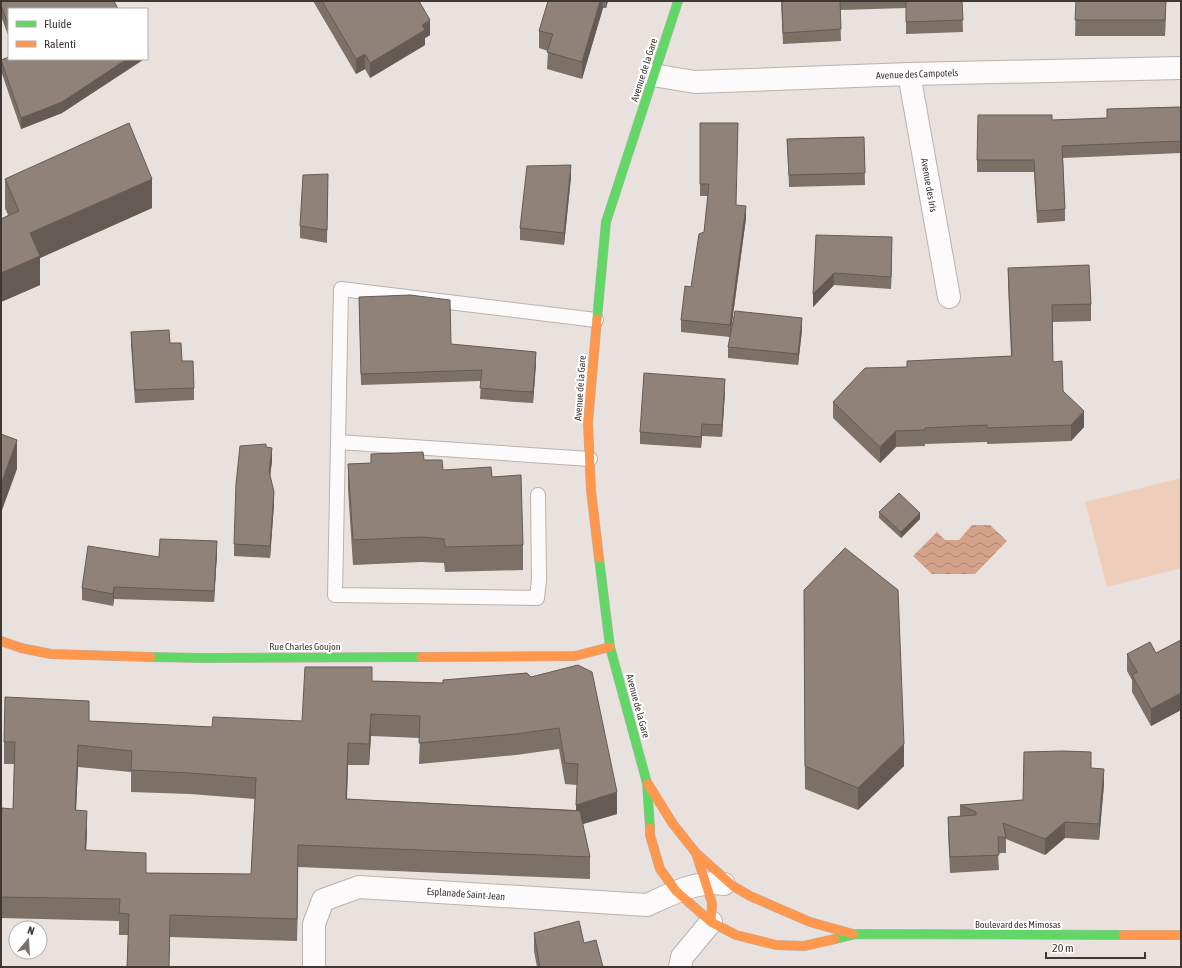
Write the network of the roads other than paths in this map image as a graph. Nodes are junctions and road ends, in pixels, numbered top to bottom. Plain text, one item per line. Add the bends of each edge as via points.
1 (678, 1) edge
2 (1181, 68) edge
3 (909, 74) junction
4 (653, 75) junction
5 (949, 297) dead end
6 (596, 320) junction
7 (338, 442) junction
8 (590, 459) junction
9 (538, 495) dead end
10 (1, 641) edge
11 (610, 647) junction
12 (647, 783) junction
13 (696, 853) junction
14 (705, 884) junction
15 (733, 886) junction
16 (676, 892) junction
17 (711, 922) junction
18 (856, 934) junction
19 (1181, 935) edge
20 (314, 967) edge
21 (680, 967) edge

1 - 4 street, Avenue de la Gare
2 - 3 street, Avenue des Campotels
3 - 4 street, Avenue des Campotels via 695,82
3 - 5 street, Avenue des Iris
4 - 6 street, Avenue de la Gare via 606,222
6 - 7 lane via 341,289
6 - 8 street, Avenue de la Gare via 588,423
7 - 8 lane
7 - 9 lane via 335,595 537,598
8 - 11 street, Avenue de la Gare via 591,490
10 - 11 street, Rue Charles Goujon via 51,654 203,658 575,656
11 - 12 street, Avenue de la Gare
12 - 13 street, Avenue de la Gare via 673,824
12 - 16 street, Avenue de la Gare via 650,835 660,869
13 - 14 street
13 - 15 street, Avenue de la Gare
14 - 15 street, Esplanade Saint-Jean
14 - 16 street, Esplanade Saint-Jean
14 - 17 street via 712,903
15 - 18 street, Boulevard des Mimosas via 810,922
16 - 17 street, Avenue de la Gare
16 - 20 street, Esplanade Saint-Jean via 647,905 359,887 324,900 314,924
17 - 18 street, Boulevard des Mimosas via 736,935 776,945 804,946
17 - 21 street via 682,957
18 - 19 street, Boulevard des Mimosas

